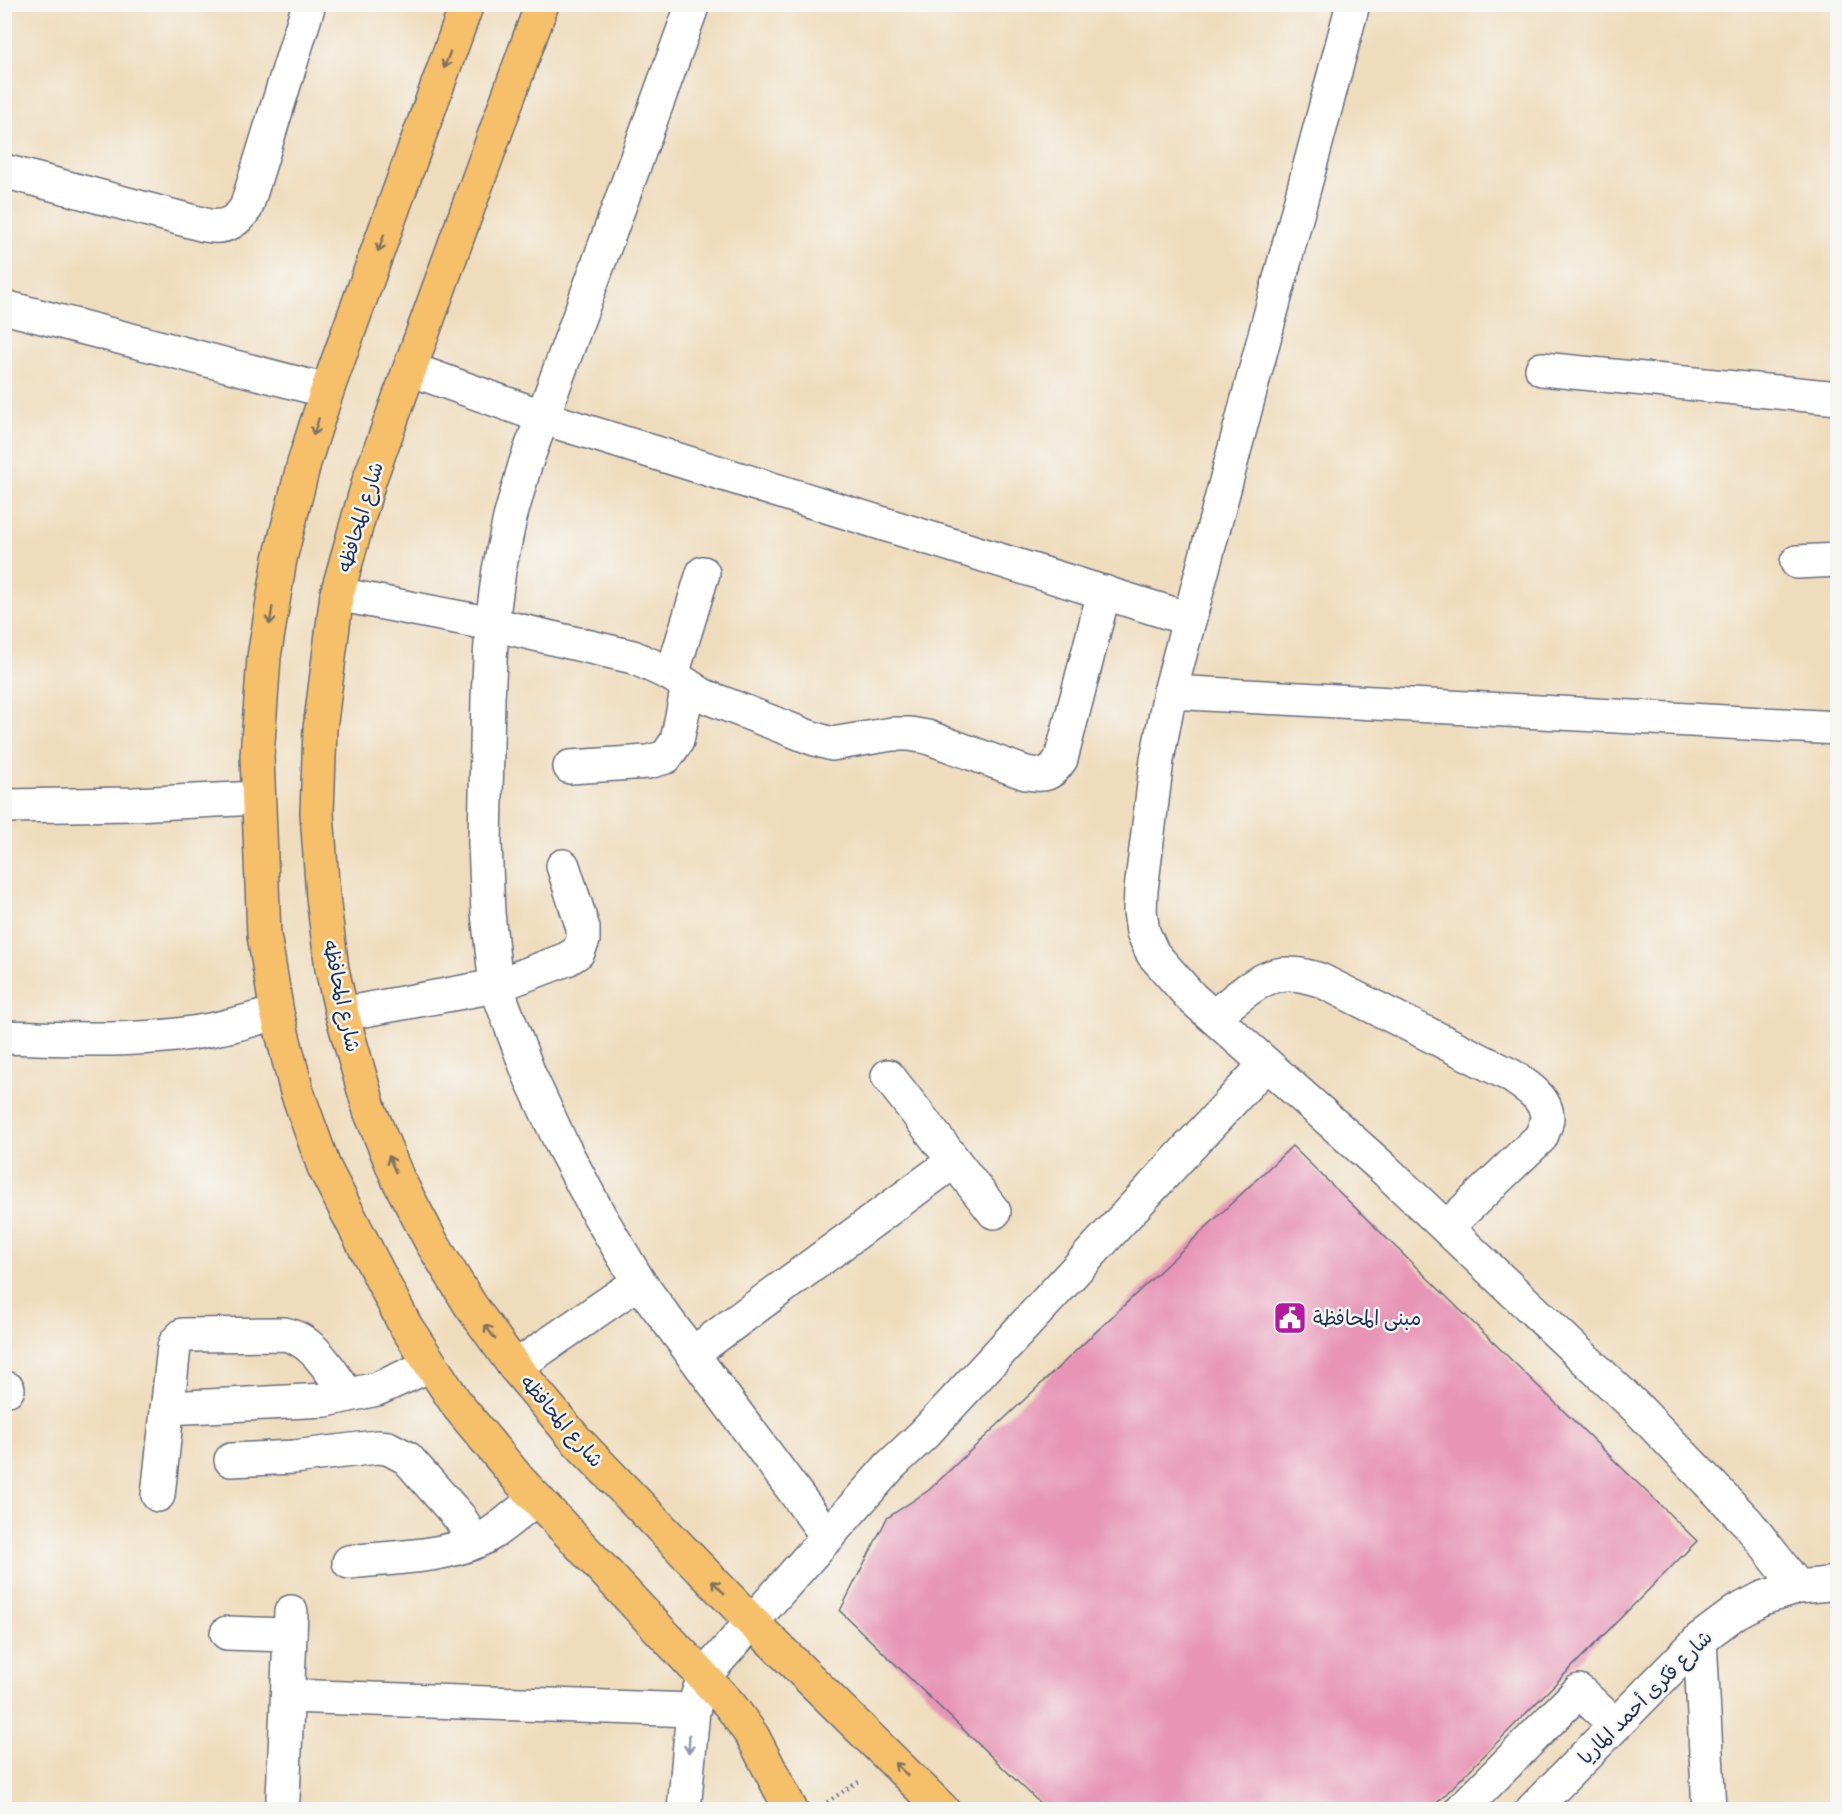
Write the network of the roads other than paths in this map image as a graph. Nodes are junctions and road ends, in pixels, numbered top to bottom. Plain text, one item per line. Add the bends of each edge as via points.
1 (309, 4) edge
2 (467, 4) edge
3 (542, 4) edge
4 (693, 4) edge
5 (1353, 4) edge
6 (4, 171) edge
7 (4, 307) edge
8 (410, 369) junction
9 (1542, 369) dead end
10 (327, 391) junction
11 (1838, 398) edge
12 (543, 417) junction
13 (1838, 560) edge
14 (1797, 562) dead end
15 (703, 573) dead end
16 (1104, 592) junction
17 (338, 594) junction
18 (1189, 619) junction
19 (492, 624) junction
20 (680, 681) junction
21 (1170, 692) junction
22 (1838, 728) edge
23 (570, 767) dead end
24 (258, 798) junction
25 (4, 807) edge
26 (563, 866) dead end
27 (495, 986) junction
28 (277, 1013) junction
29 (342, 1014) junction
30 (1214, 1016) junction
31 (4, 1037) edge
32 (1266, 1064) junction
33 (888, 1076) dead end
34 (954, 1161) junction
35 (994, 1212) dead end
36 (1447, 1227) junction
37 (639, 1282) junction
38 (692, 1354) junction
39 (431, 1365) junction
40 (515, 1367) junction
41 (348, 1395) junction
42 (167, 1408) junction
43 (231, 1460) dead end
44 (158, 1495) dead end
45 (536, 1498) junction
46 (828, 1537) junction
47 (470, 1544) junction
48 (349, 1562) dead end
49 (1838, 1582) edge
50 (1798, 1587) junction
51 (751, 1621) junction
52 (226, 1634) dead end
53 (1700, 1639) junction
54 (704, 1676) junction
55 (288, 1696) junction
56 (693, 1710) junction
57 (1615, 1725) junction
58 (283, 1798) dead end
59 (684, 1809) edge
60 (790, 1809) edge
61 (943, 1809) edge
62 (1461, 1809) edge
63 (1532, 1809) edge
64 (1709, 1809) edge

1 - 6 street via 246,208 234,222 217,227 205,225
2 -> 10 main road
3 - 8 main road, شارع المحافظه
4 - 12 street
5 - 18 street
7 - 10 street
8 - 12 street
8 - 17 main road, شارع المحافظه via 369,481
9 - 11 street
10 -> 24 main road via 280,559 264,657
12 - 16 street
12 - 19 street via 510,518
13 - 14 street
15 - 20 street
16 - 18 street
16 - 20 street via 1061,759 1042,776 910,734 832,744 702,695
17 - 19 street
17 - 29 main road, شارع المحافظه via 320,729 317,813 323,897
18 - 21 street
19 - 20 street via 633,657
19 - 27 street via 485,843
20 - 23 street via 677,741 666,757 648,762
21 - 22 street
21 - 30 street via 1157,760 1140,911 1143,932 1154,954 1191,997
24 - 25 street
24 - 28 main road via 264,935
26 - 27 street via 583,928 578,952
27 - 29 street
27 - 37 street via 561,1143
28 - 31 street via 218,1029 168,1035
28 - 39 main road via 297,1092 324,1167 405,1325
40 -> 29 main road, شارع المحافظه via 471,1306 398,1179 370,1111
30 - 32 street
30 - 36 street via 1262,980 1279,974 1300,975 1341,990 1531,1089 1544,1105 1547,1118 1541,1137
32 - 36 street
32 - 46 street
33 - 34 street
34 - 35 street
34 - 38 street
36 - 50 street via 1697,1469 1747,1522
37 - 38 street
37 - 40 street
38 - 46 street
39 - 41 street via 377,1389
39 - 45 main road via 459,1406
51 -> 40 main road, شارع المحافظه via 577,1441
41 - 42 street via 326,1400
41 - 42 street via 311,1347 292,1335 189,1334 179,1338 174,1347
42 - 44 street
43 - 47 street via 388,1448 407,1458 451,1507 467,1530
45 - 47 street via 490,1535
45 - 54 main road
46 - 51 street
47 - 48 street via 430,1553
49 - 50 street, شارع فكرى أحمد الماريا
50 - 53 street, شارع فكرى أحمد الماريا via 1736,1612
51 - 54 street
61 -> 51 main road, شارع المحافظه
52 - 55 street via 291,1624
53 - 57 street, شارع فكرى أحمد الماريا
53 - 64 street
54 - 56 street
54 - 60 main road via 753,1737
55 - 56 street
55 - 58 street
56 -> 59 street
57 - 62 street via 1579,1691
57 - 63 street, شارع فكرى أحمد الماريا

